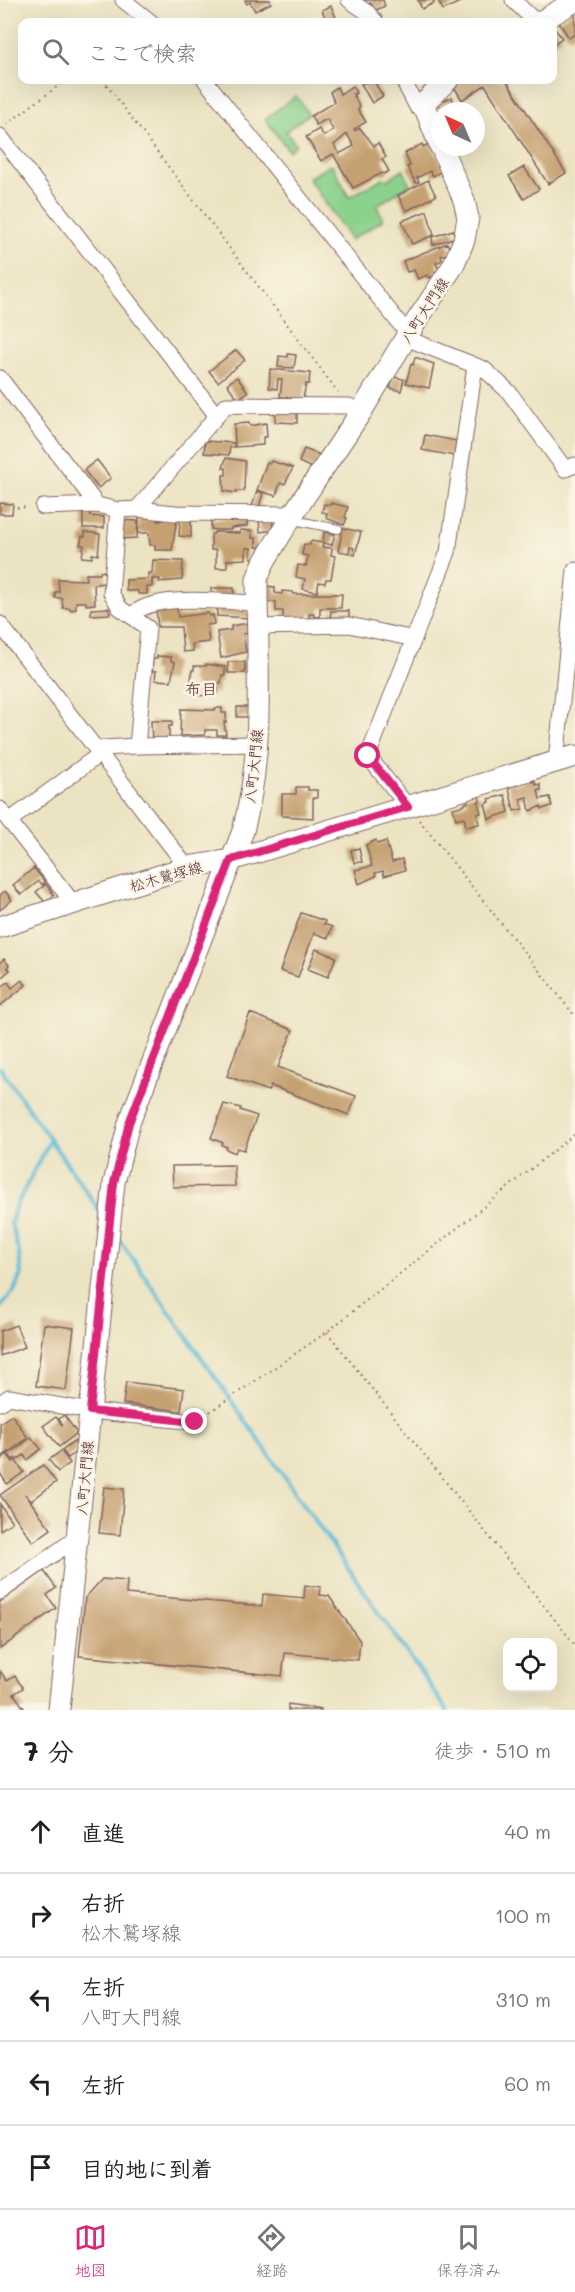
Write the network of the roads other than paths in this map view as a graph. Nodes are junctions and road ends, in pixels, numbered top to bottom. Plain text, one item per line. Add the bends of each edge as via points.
1 (123, 0) edge
2 (349, 0) edge
3 (513, 0) edge
4 (575, 1) edge
5 (146, 18) edge
6 (372, 18) edge
7 (533, 18) edge
8 (545, 18) edge
9 (208, 84) edge
10 (405, 84) edge
11 (444, 84) edge
12 (425, 108) junction
13 (431, 123) edge
14 (0, 136) edge
15 (444, 156) edge
16 (408, 334) junction
17 (475, 366) junction
18 (0, 378) edge
19 (355, 409) junction
20 (217, 416) junction
21 (575, 465) edge
22 (97, 505) junction
23 (43, 507) dead end
24 (137, 509) junction
25 (118, 510) junction
26 (291, 517) junction
27 (338, 529) dead end
28 (575, 570) edge
29 (257, 603) junction
30 (131, 616) junction
31 (0, 624) edge
32 (257, 627) junction
33 (414, 639) junction
34 (257, 744) junction
35 (137, 746) junction
36 (99, 753) junction
37 (565, 759) edge
38 (408, 807) junction
39 (5, 815) edge
40 (231, 860) junction
41 (188, 867) junction
42 (74, 904) junction
43 (0, 927) edge
44 (0, 1403) edge
45 (90, 1411) junction
46 (195, 1422) road end
47 (78, 1538) junction
48 (0, 1592) edge
49 (58, 1709) edge

1 - 5 street
2 - 6 street
3 - 7 street
4 - 8 main road
9 - 16 street
10 - 12 street via 417,107
11 - 12 main road via 426,101
12 - 13 main road, 八町大門線
14 - 20 street
15 - 16 main road, 八町大門線 via 464,200 468,218 465,240 453,267
16 - 17 street via 416,342
16 - 19 main road, 八町大門線
17 - 21 street via 484,369 509,392 565,469
17 - 33 street via 448,552
18 - 22 street
19 - 20 street via 226,405
19 - 26 main road, 八町大門線
20 - 24 street
22 - 23 street
22 - 25 street
24 - 25 street
24 - 26 street
25 - 30 street via 111,593 120,608
26 - 27 lane
26 - 29 main road, 八町大門線 via 257,579
28 - 37 street
29 - 30 street via 180,600 139,608
29 - 32 main road, 八町大門線
30 - 35 street via 148,628
31 - 36 street
32 - 33 street via 349,625
32 - 34 main road, 八町大門線
33 - 38 street via 368,756
34 - 35 street
34 - 40 main road, 八町大門線 via 252,797
35 - 36 street via 104,748
36 - 39 street
36 - 41 street
37 - 38 main road, 松木鷲塚線
38 - 40 main road, 松木鷲塚線
39 - 42 street
40 - 41 main road, 松木鷲塚線
40 - 45 main road, 八町大門線 via 129,1123 114,1183
41 - 42 main road, 松木鷲塚線
42 - 43 main road, 松木鷲塚線
44 - 45 street via 9,1397
45 - 46 street
45 - 47 main road, 八町大門線
47 - 48 street
47 - 49 main road, 八町大門線

